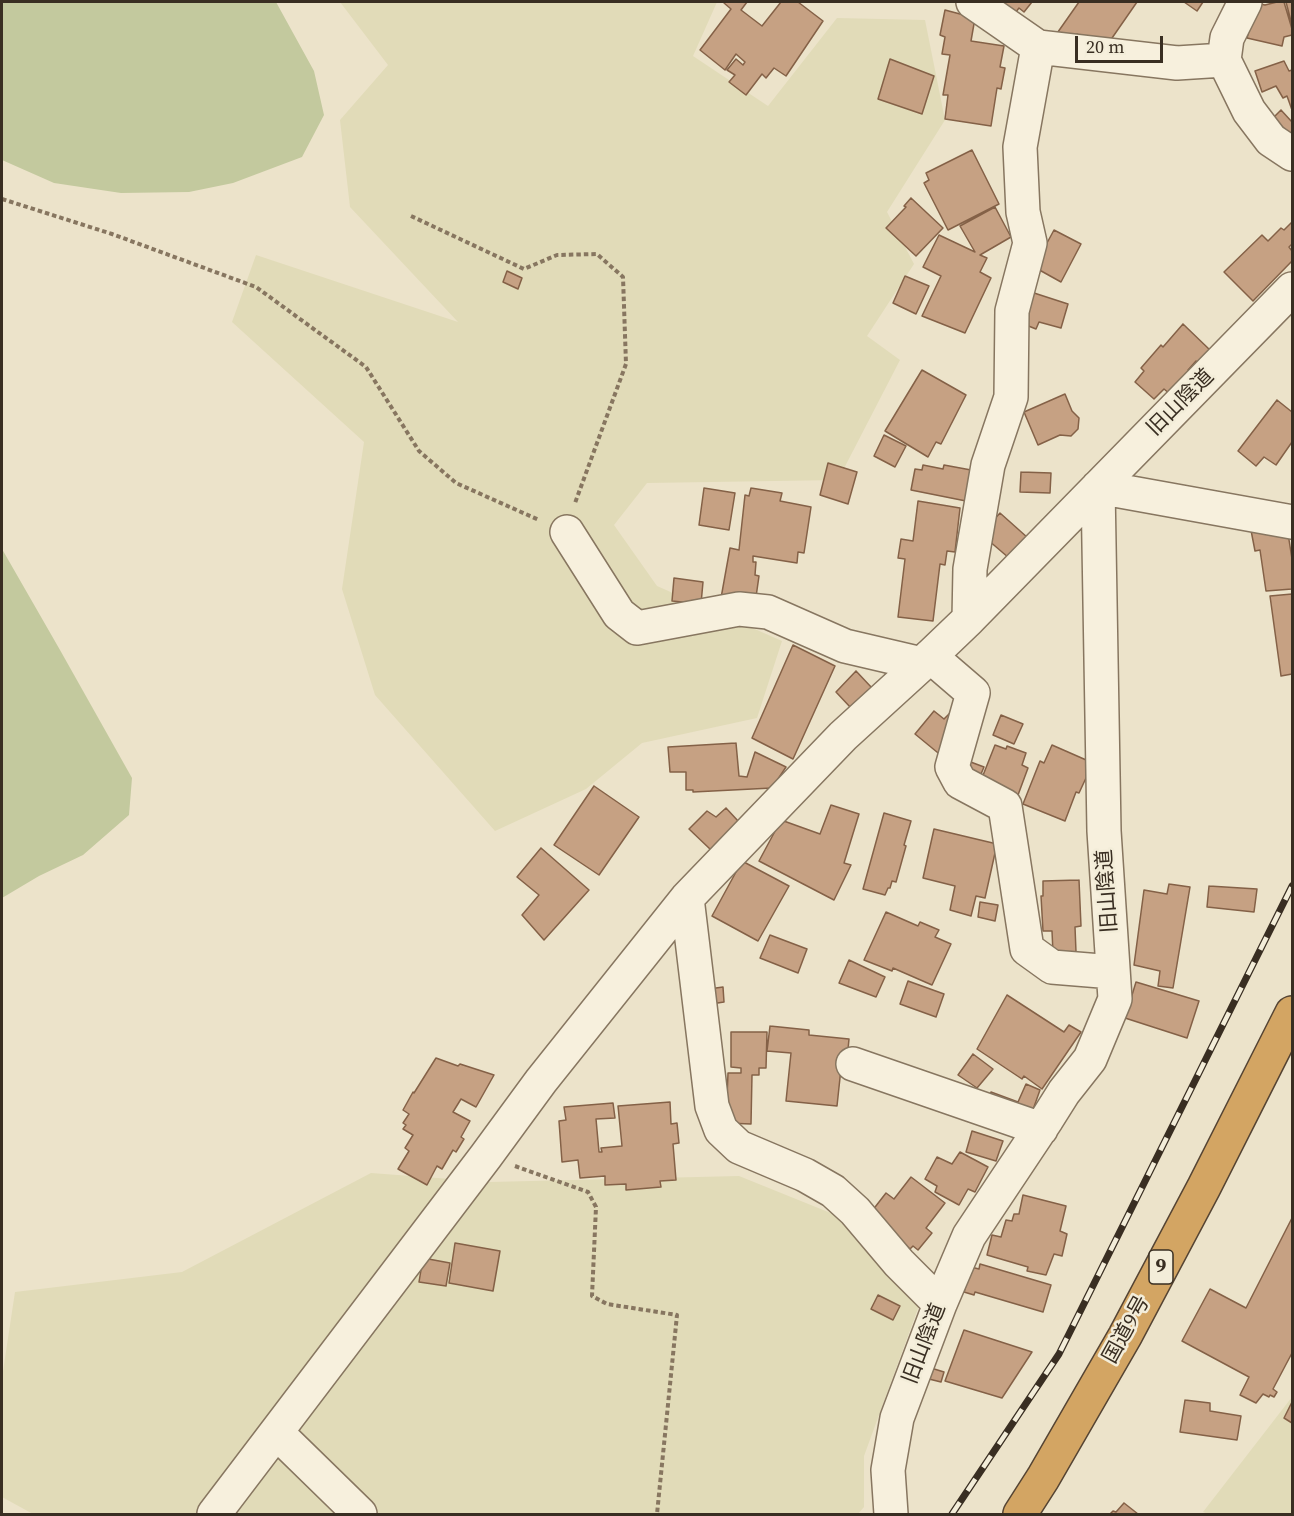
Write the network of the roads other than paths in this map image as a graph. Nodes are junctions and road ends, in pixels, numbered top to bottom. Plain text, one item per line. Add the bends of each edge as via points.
1 (973, 2) edge
2 (1245, 2) edge
3 (1038, 47) junction
4 (1224, 60) junction
5 (1293, 154) edge
6 (1293, 289) edge
7 (1098, 488) junction
8 (1293, 522) edge
9 (567, 532) road end
10 (969, 619) junction
11 (926, 660) junction
12 (687, 898) junction
13 (1113, 972) junction
14 (1293, 1014) edge
15 (853, 1064) dead end
16 (1041, 1129) junction
17 (940, 1304) junction
18 (276, 1433) junction
19 (214, 1515) edge
20 (360, 1515) edge
21 (891, 1515) edge
22 (1020, 1515) edge

1 - 3 street
2 - 4 street via 1227,38
3 - 4 street via 1177,63
3 - 10 street via 1020,147 1023,212 1030,243 1012,311 1011,397 988,465 970,569
4 - 5 street via 1249,111 1271,140
6 - 7 street, 旧山陰道
7 - 8 street
7 - 10 street
7 - 13 street, 旧山陰道 via 1104,831
9 - 11 street via 619,614 637,628 738,609 768,612 845,646
10 - 11 street
11 - 12 street via 843,736
11 - 13 street via 973,693 952,767 960,782 1005,806 1027,949 1052,967
12 - 17 street via 712,1106 721,1130 739,1147 832,1191
12 - 18 street via 541,1082
13 - 16 street, 旧山陰道 via 1115,999 1090,1059
14 - 22 highway, 国道9号 / 9 via 1125,1336
15 - 16 street
16 - 17 street, 旧山陰道 via 969,1236
17 - 21 street, 旧山陰道 via 897,1418 888,1470
18 - 19 street
18 - 20 street

